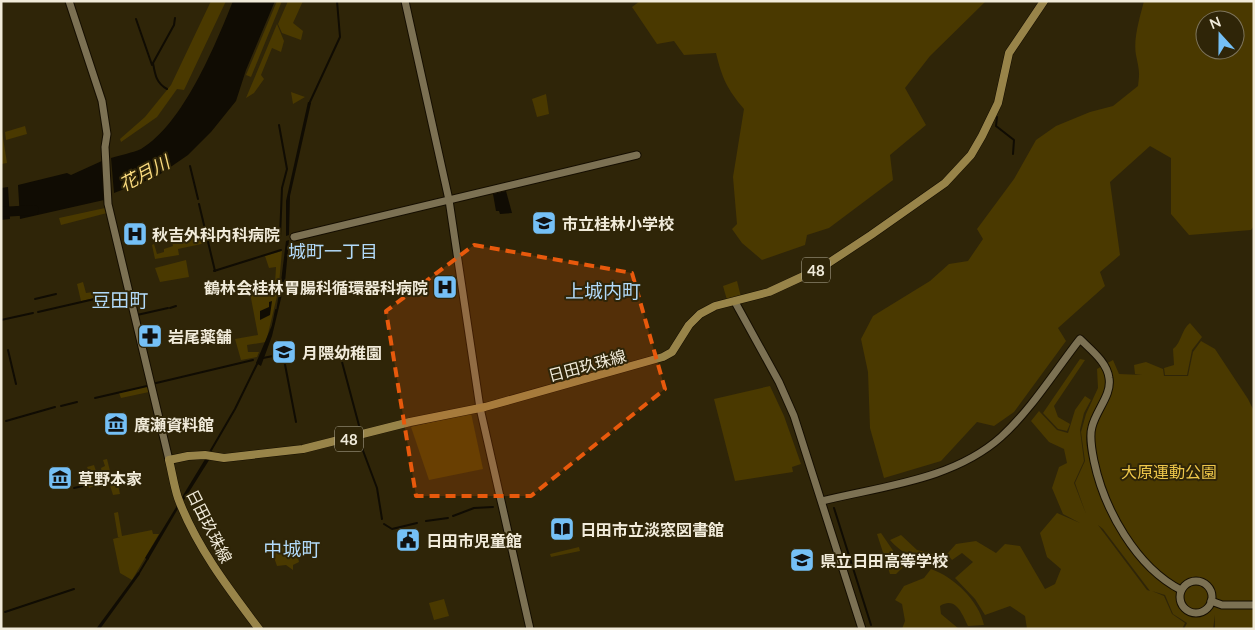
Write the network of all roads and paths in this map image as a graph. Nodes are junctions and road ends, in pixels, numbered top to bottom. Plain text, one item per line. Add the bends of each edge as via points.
1 (70, 1) edge
2 (405, 1) edge
3 (1044, 1) edge
4 (637, 155) dead end
5 (449, 200) junction
6 (294, 237) dead end
7 (735, 302) junction
8 (480, 408) junction
9 (169, 460) junction
10 (822, 500) junction
11 (1181, 590) junction
12 (1211, 601) junction
13 (1254, 605) edge
14 (259, 629) edge
15 (530, 629) edge
16 (862, 629) edge

1 - 9 street via 102,101 108,134 105,147 108,204
2 - 5 street
3 - 7 main road, 日田玖珠線 / 48 via 1013,45 994,112 971,155 958,169 930,194 821,268 769,292
4 - 5 street
5 - 6 street
5 - 8 street
7 - 8 main road, 日田玖珠線 / 48 via 715,306 700,314 672,352 663,357
7 - 10 street via 780,382
8 - 9 main road, 日田玖珠線 / 48 via 303,449 224,458 208,455
8 - 15 street
9 - 14 main road, 日田玖珠線 via 180,501 209,560
10 - 11 street via 926,476 986,449 1019,418 1080,339 1104,364 1110,380 1109,392 1091,428 1092,450 1105,498 1128,541 1160,575
10 - 16 street
11 - 12 street via 1191,582 1202,582 1210,590
11 - 12 street via 1181,604 1189,612 1200,612
12 - 13 street

